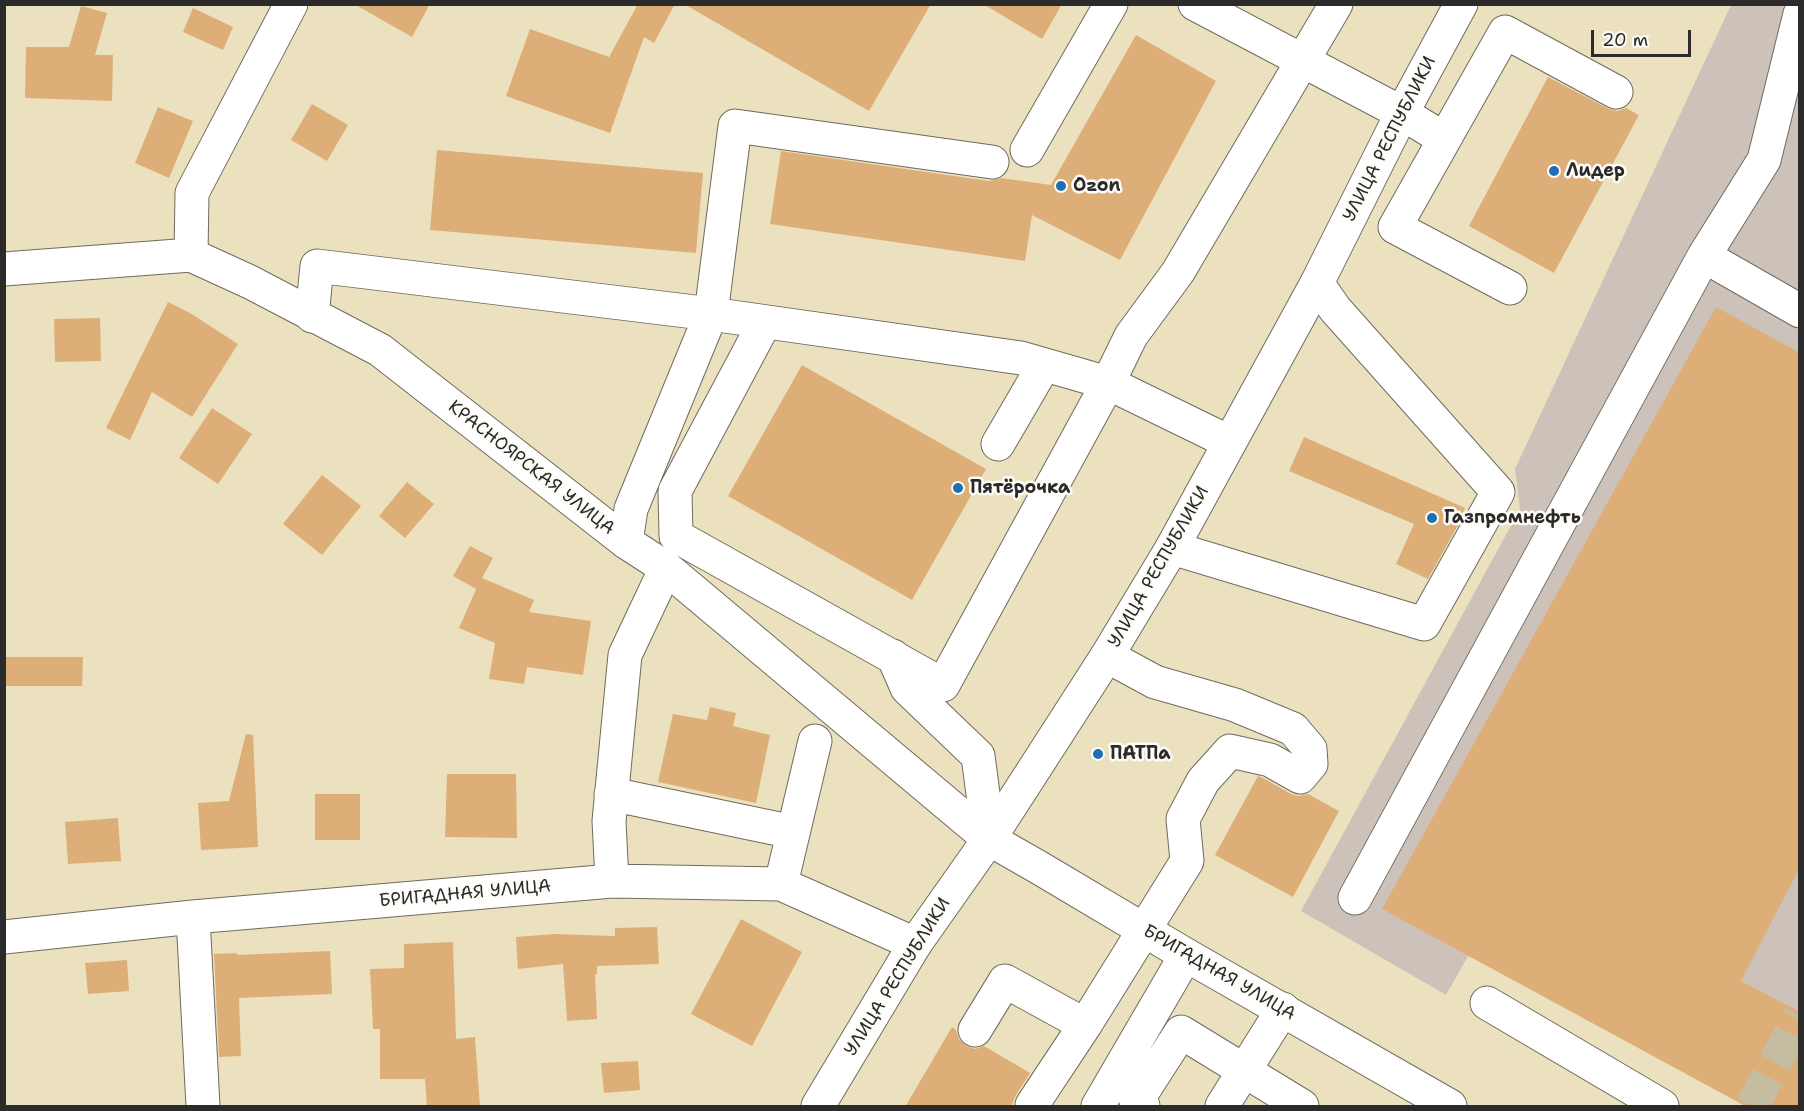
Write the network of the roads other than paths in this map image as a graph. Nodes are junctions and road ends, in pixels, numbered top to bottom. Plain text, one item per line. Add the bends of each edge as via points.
1 (291, 4) edge
2 (1112, 4) edge
3 (1195, 4) edge
4 (1336, 4) edge
5 (1461, 4) edge
6 (1800, 14) edge
7 (1303, 62) junction
8 (1616, 92) dead end
9 (1402, 113) junction
10 (1444, 139) junction
11 (1027, 150) dead end
12 (992, 162) dead end
13 (191, 255) junction
14 (1704, 256) junction
15 (4, 269) edge
16 (1317, 283) junction
17 (1510, 288) dead end
18 (1800, 311) edge
19 (711, 315) junction
20 (312, 316) junction
21 (765, 322) junction
22 (1044, 365) junction
23 (1108, 383) junction
24 (1229, 441) junction
25 (998, 444) dead end
26 (631, 509) junction
27 (676, 537) junction
28 (626, 542) junction
29 (1172, 548) junction
30 (666, 568) junction
31 (893, 656) junction
32 (1107, 656) junction
33 (815, 741) dead end
34 (611, 794) junction
35 (793, 832) junction
36 (989, 839) junction
37 (612, 881) junction
38 (781, 884) junction
39 (1355, 898) dead end
40 (193, 917) junction
41 (1145, 931) junction
42 (4, 937) edge
43 (915, 944) junction
44 (1186, 955) junction
45 (1487, 1003) dead end
46 (1283, 1009) junction
47 (1085, 1026) junction
48 (975, 1030) dead end
49 (1244, 1072) junction
50 (1032, 1105) dead end
51 (203, 1107) edge
52 (818, 1107) edge
53 (1098, 1107) edge
54 (1143, 1107) edge
55 (1222, 1107) edge
56 (1302, 1107) edge
57 (1450, 1107) edge
58 (1662, 1107) edge

1 - 13 main road via 192,193
2 - 11 main road
3 - 7 main road
4 - 7 main road
5 - 9 main road, УЛИЦА РЕСПУБЛИКИ
6 - 14 main road via 1764,160
7 - 9 main road
7 - 23 main road via 1178,272 1131,336
8 - 10 main road via 1505,32
9 - 10 main road
9 - 16 main road, УЛИЦА РЕСПУБЛИКИ
10 - 17 main road via 1395,227
12 - 19 main road via 735,126
13 - 15 main road, КРАСНОЯРСКАЯ УЛИЦА
13 - 20 main road, КРАСНОЯРСКАЯ УЛИЦА
14 - 18 main road
14 - 39 main road
16 - 24 main road, УЛИЦА РЕСПУБЛИКИ
16 - 29 main road via 1335,309 1498,492 1424,624
19 - 20 main road via 317,266
19 - 21 main road
19 - 26 main road
20 - 28 main road, КРАСНОЯРСКАЯ УЛИЦА via 380,350
21 - 22 main road via 1021,358
21 - 27 main road via 675,491
22 - 23 main road
22 - 25 main road
23 - 24 main road
23 - 31 main road via 943,685
24 - 29 main road, УЛИЦА РЕСПУБЛИКИ
26 - 27 main road
26 - 28 main road
27 - 31 main road
28 - 30 main road, КРАСНОЯРСКАЯ УЛИЦА
29 - 32 main road, УЛИЦА РЕСПУБЛИКИ
30 - 34 main road via 625,655
30 - 36 main road, КРАСНОЯРСКАЯ УЛИЦА
31 - 36 main road via 907,688 978,756
32 - 36 main road, УЛИЦА РЕСПУБЛИКИ
32 - 41 main road via 1155,682 1235,705 1293,729 1310,749 1311,764 1300,777 1270,760 1230,751 1203,781 1183,819 1188,861
33 - 35 main road
34 - 35 main road
34 - 37 main road
35 - 38 main road
36 - 41 main road, БРИГАДНАЯ УЛИЦА
36 - 43 main road, УЛИЦА РЕСПУБЛИКИ
37 - 38 main road, БРИГАДНАЯ УЛИЦА
37 - 40 main road, БРИГАДНАЯ УЛИЦА
38 - 43 main road, БРИГАДНАЯ УЛИЦА
40 - 42 main road, БРИГАДНАЯ УЛИЦА
40 - 51 main road
41 - 44 main road, БРИГАДНАЯ УЛИЦА
41 - 47 main road
43 - 52 main road, УЛИЦА РЕСПУБЛИКИ
44 - 46 main road, БРИГАДНАЯ УЛИЦА
44 - 53 main road
45 - 58 main road
46 - 49 main road
46 - 57 main road, БРИГАДНАЯ УЛИЦА
47 - 48 main road via 1005,981
47 - 50 main road
49 - 54 main road via 1181,1032 1136,1102
49 - 55 main road
49 - 56 main road

